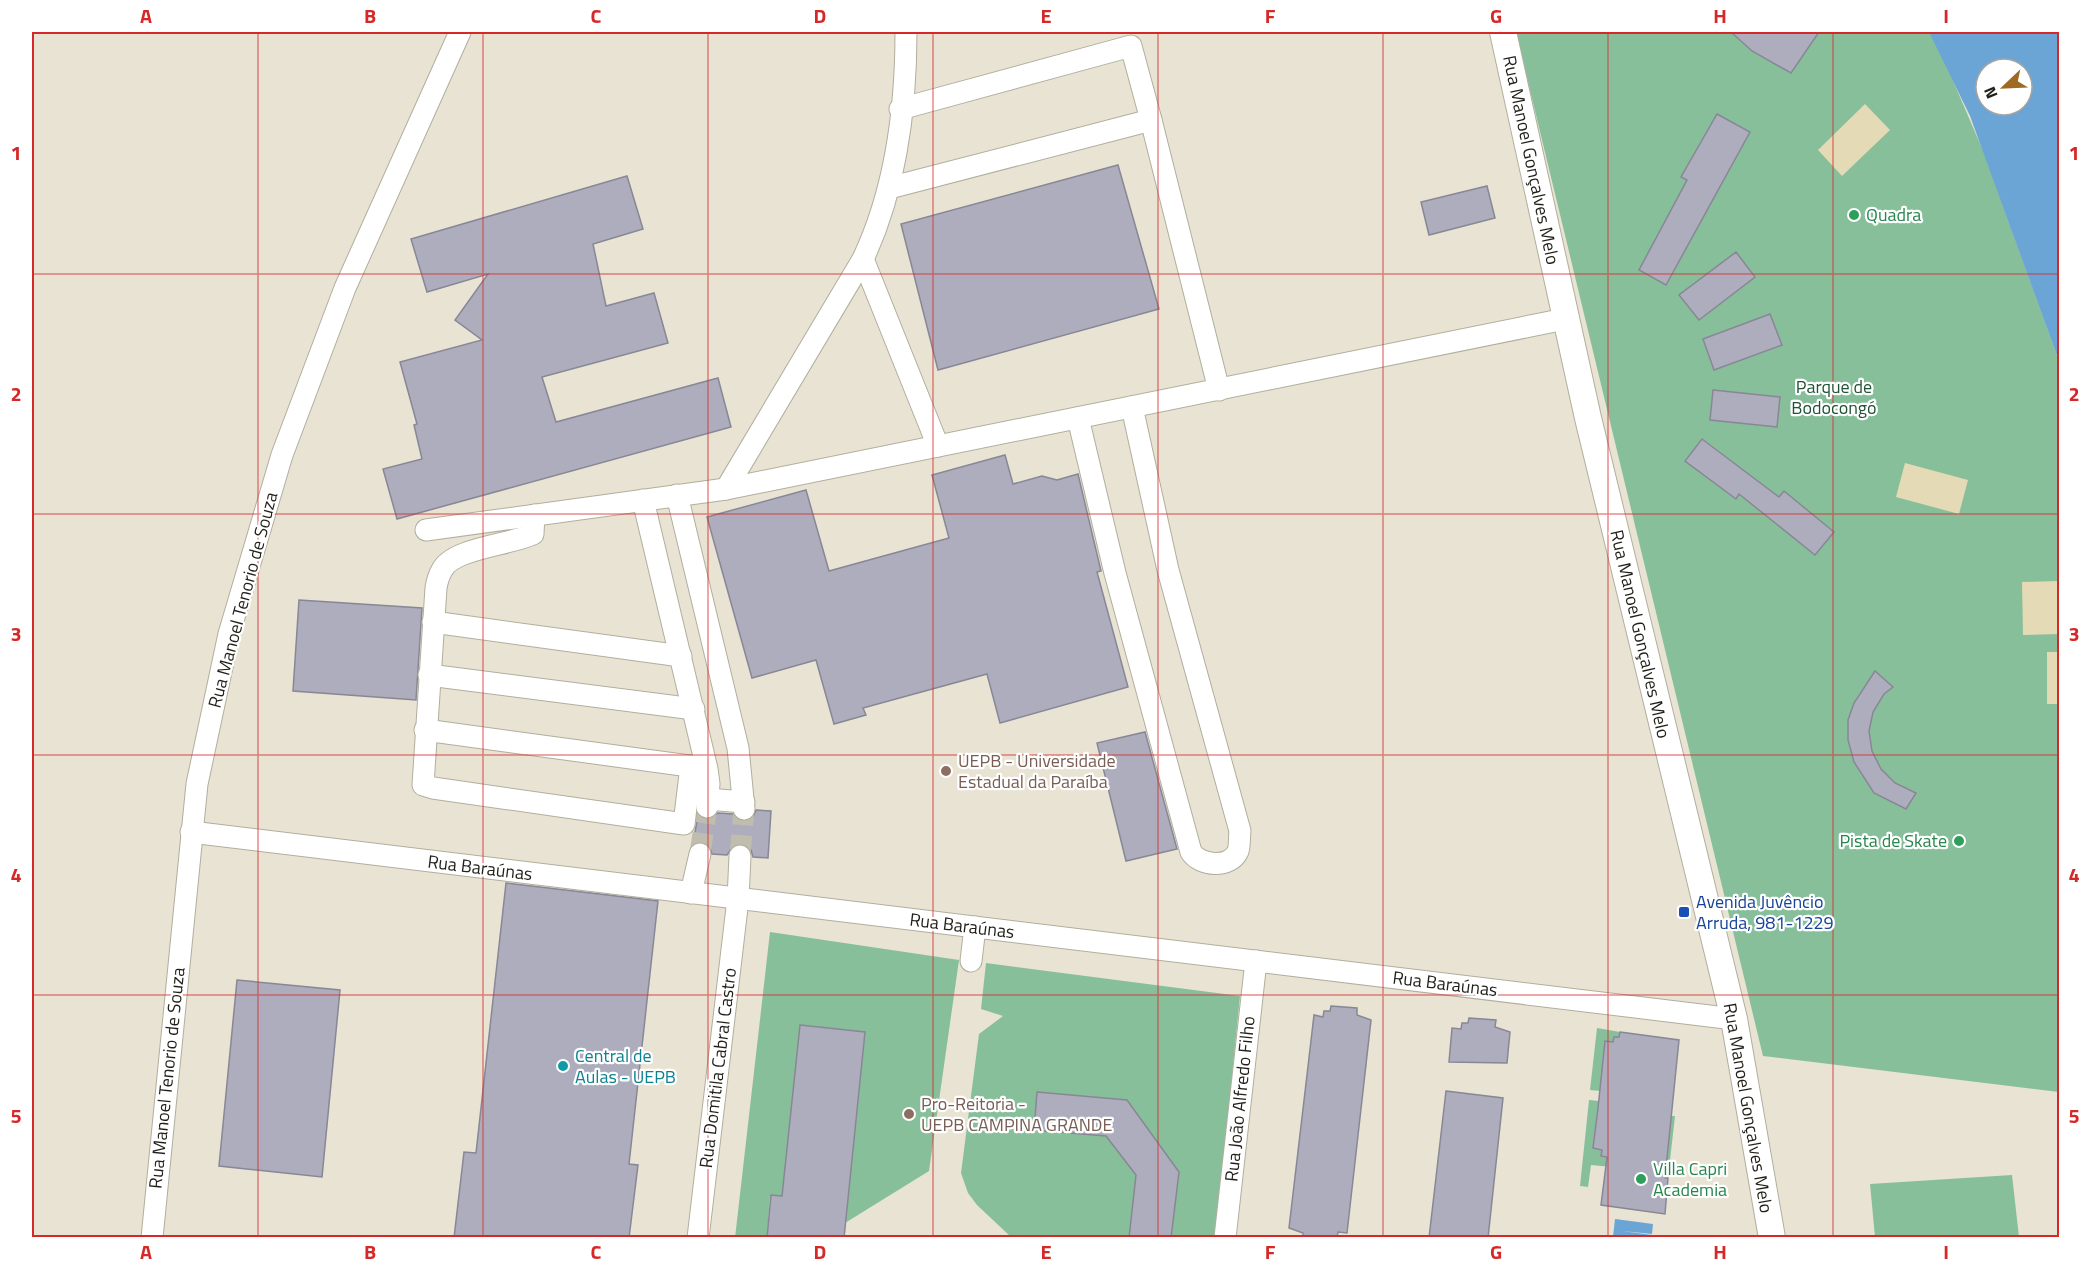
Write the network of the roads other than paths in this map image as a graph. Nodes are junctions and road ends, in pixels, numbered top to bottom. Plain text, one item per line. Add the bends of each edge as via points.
1 (460, 32) edge
2 (906, 32) edge
3 (1503, 32) edge
4 (900, 109) junction
5 (1151, 120) junction
6 (889, 188) junction
7 (862, 259) junction
8 (1565, 319) junction
9 (1220, 390) junction
10 (1132, 407) junction
11 (1077, 418) junction
12 (938, 446) junction
13 (726, 489) junction
14 (677, 495) junction
15 (643, 500) junction
16 (534, 515) junction
17 (426, 530) dead end
18 (433, 622) junction
19 (681, 656) junction
20 (429, 675) junction
21 (694, 709) junction
22 (425, 730) junction
23 (699, 768) junction
24 (191, 832) junction
25 (700, 854) tunnel mouth
26 (740, 856) tunnel mouth
27 (691, 893) junction
28 (738, 899) junction
29 (975, 927) junction
30 (971, 961) dead end
31 (1256, 962) junction
32 (1734, 1019) junction
33 (152, 1238) edge
34 (698, 1238) edge
35 (1225, 1238) edge
36 (1772, 1238) edge

1 - 24 street, Rua Manoel Tenorio de Souza via 345,288 282,455 229,634 197,784
2 - 4 street
3 - 8 street, Rua Manoel Gonçalves Melo
4 - 5 street via 1131,46
4 - 6 street
5 - 6 street
5 - 9 street
6 - 7 street via 877,229
7 - 12 street
7 - 13 street
8 - 9 street
8 - 32 street, Rua Manoel Gonçalves Melo
9 - 10 street
10 - 11 street
10 - 11 street via 1168,570 1240,831 1239,850 1217,862 1203,863 1191,852
11 - 12 street
12 - 13 street
13 - 14 street
14 - 15 street
14 - 23 street via 738,748 744,805 707,803
15 - 16 street
15 - 19 street
16 - 17 street
16 - 18 street via 533,534 456,557 442,568
18 - 19 street
18 - 20 street
19 - 21 street
20 - 21 street
20 - 22 street
21 - 23 street
22 - 23 street
22 - 23 street via 421,781 425,787 684,824
24 - 27 street, Rua Baraúnas
24 - 33 street, Rua Manoel Tenorio de Souza
25 - 27 street
26 - 28 street, Rua Domitila Cabral Castro
27 - 28 street, Rua Baraúnas
28 - 29 street, Rua Baraúnas
28 - 34 street, Rua Domitila Cabral Castro
29 - 30 street
29 - 31 street, Rua Baraúnas
31 - 32 street, Rua Baraúnas
31 - 35 street, Rua João Alfredo Filho
32 - 36 street, Rua Manoel Gonçalves Melo

